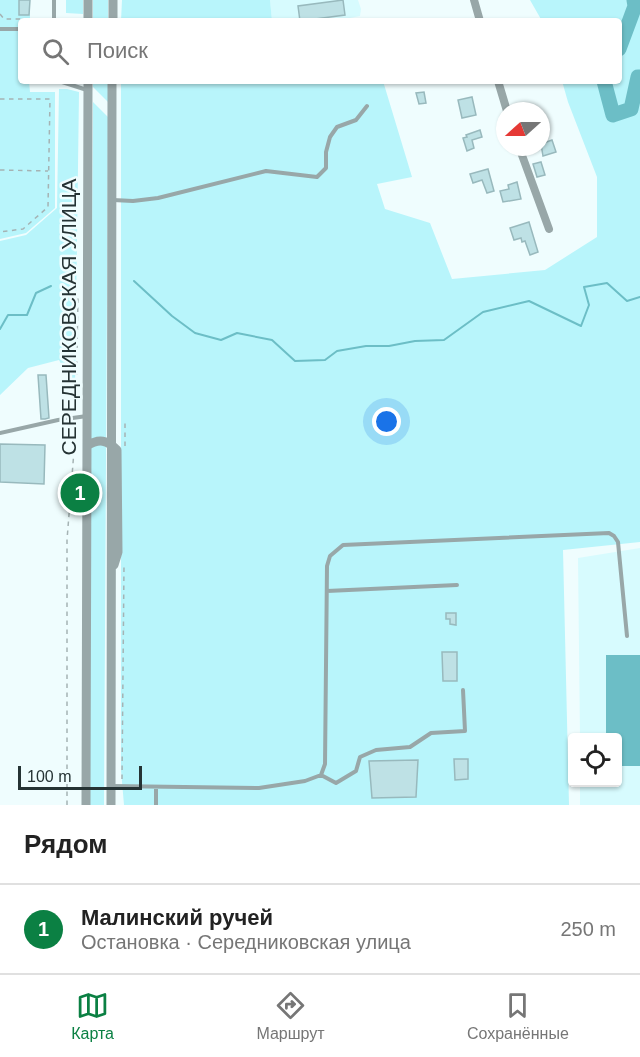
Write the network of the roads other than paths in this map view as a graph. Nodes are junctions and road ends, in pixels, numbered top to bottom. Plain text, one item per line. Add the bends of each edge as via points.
1 (54, 0) edge
2 (88, 0) edge
3 (112, 0) edge
4 (474, 0) edge
5 (54, 18) edge
6 (88, 18) edge
7 (112, 18) edge
8 (479, 18) edge
9 (0, 29) edge
10 (18, 29) edge
11 (112, 84) edge
12 (499, 84) edge
13 (88, 86) edge
14 (504, 102) edge
15 (367, 106) dead end
16 (522, 156) edge
17 (112, 200) junction
18 (549, 229) dead end
19 (87, 416) junction
20 (0, 433) edge
21 (112, 444) junction
22 (87, 446) junction
23 (457, 585) dead end
24 (327, 591) junction
25 (627, 636) dead end
26 (463, 690) dead end
27 (321, 775) junction
28 (111, 786) junction
29 (156, 787) junction
30 (86, 805) edge
31 (111, 805) edge
32 (156, 805) edge

1 - 5 lane
2 - 6 street
3 - 7 street
4 - 8 street
9 - 10 lane
11 - 17 street, СЕРЕДНИКОВСКАЯ УЛИЦА
12 - 14 street
13 - 19 street, СЕРЕДНИКОВСКАЯ УЛИЦА
15 - 17 lane via 356,120 338,127 330,137 326,168 317,177 266,171 158,198
16 - 18 street
17 - 21 street, СЕРЕДНИКОВСКАЯ УЛИЦА
19 - 20 lane
19 - 22 street, СЕРЕДНИКОВСКАЯ УЛИЦА
21 - 22 street via 98,440
21 - 28 street, СЕРЕДНИКОВСКАЯ УЛИЦА
22 - 30 street, СЕРЕДНИКОВСКАЯ УЛИЦА
23 - 24 lane
24 - 25 lane via 330,556 343,545 609,533 618,542
24 - 27 lane via 325,764
26 - 27 lane via 465,731 431,733 410,747 376,750 360,757 356,771 336,783
27 - 29 lane via 259,788
28 - 29 lane
28 - 31 street, СЕРЕДНИКОВСКАЯ УЛИЦА
29 - 32 lane

